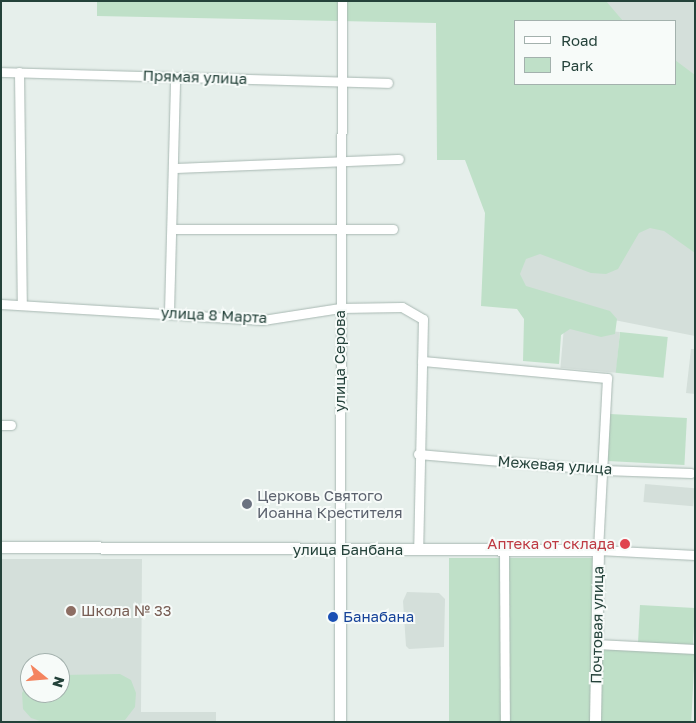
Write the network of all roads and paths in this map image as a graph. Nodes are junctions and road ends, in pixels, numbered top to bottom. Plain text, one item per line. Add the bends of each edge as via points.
1 (342, 1) edge
2 (1, 72) edge
3 (19, 72) junction
4 (175, 77) junction
5 (342, 82) junction
6 (388, 83) dead end
7 (399, 159) dead end
8 (341, 160) junction
9 (174, 168) junction
10 (173, 229) junction
11 (341, 229) junction
12 (394, 229) dead end
13 (1, 304) edge
14 (22, 305) junction
15 (340, 308) junction
16 (169, 312) junction
17 (422, 361) junction
18 (1, 425) edge
19 (11, 425) dead end
20 (418, 454) junction
21 (603, 470) junction
22 (691, 473) dead end
23 (1, 547) edge
24 (340, 550) junction
25 (418, 550) junction
26 (504, 550) junction
27 (598, 550) junction
28 (695, 555) edge
29 (596, 644) junction
30 (695, 649) edge
31 (340, 722) edge
32 (505, 722) edge
33 (594, 722) edge

1 - 5 street, улица Серова
2 - 3 street, Прямая улица
3 - 4 street, Прямая улица
3 - 14 street
4 - 5 street, Прямая улица
4 - 9 street
5 - 6 street, Прямая улица
5 - 8 street, улица Серова
7 - 8 street
8 - 9 street
8 - 11 street, улица Серова
9 - 10 street
10 - 11 street
10 - 16 street
11 - 12 street
11 - 15 street, улица Серова
13 - 14 street, улица 8 Марта
14 - 16 street, улица 8 Марта
15 - 16 street, улица 8 Марта via 263,320
15 - 17 street, улица 8 Марта via 402,307 423,318
15 - 24 street, улица Серова
17 - 20 street
17 - 21 street, Почтовая улица via 607,378
18 - 19 street
20 - 21 street, Межевая улица
20 - 25 street
21 - 22 street, Межевая улица
21 - 27 street, Почтовая улица
23 - 24 street, улица Банбана
24 - 25 street, улица Банбана
24 - 31 street, улица Серова
25 - 26 street, улица Банбана
26 - 27 street, улица Банбана
26 - 32 street
27 - 28 street, улица Банбана
27 - 29 street, Почтовая улица
29 - 30 street
29 - 33 street, Почтовая улица

